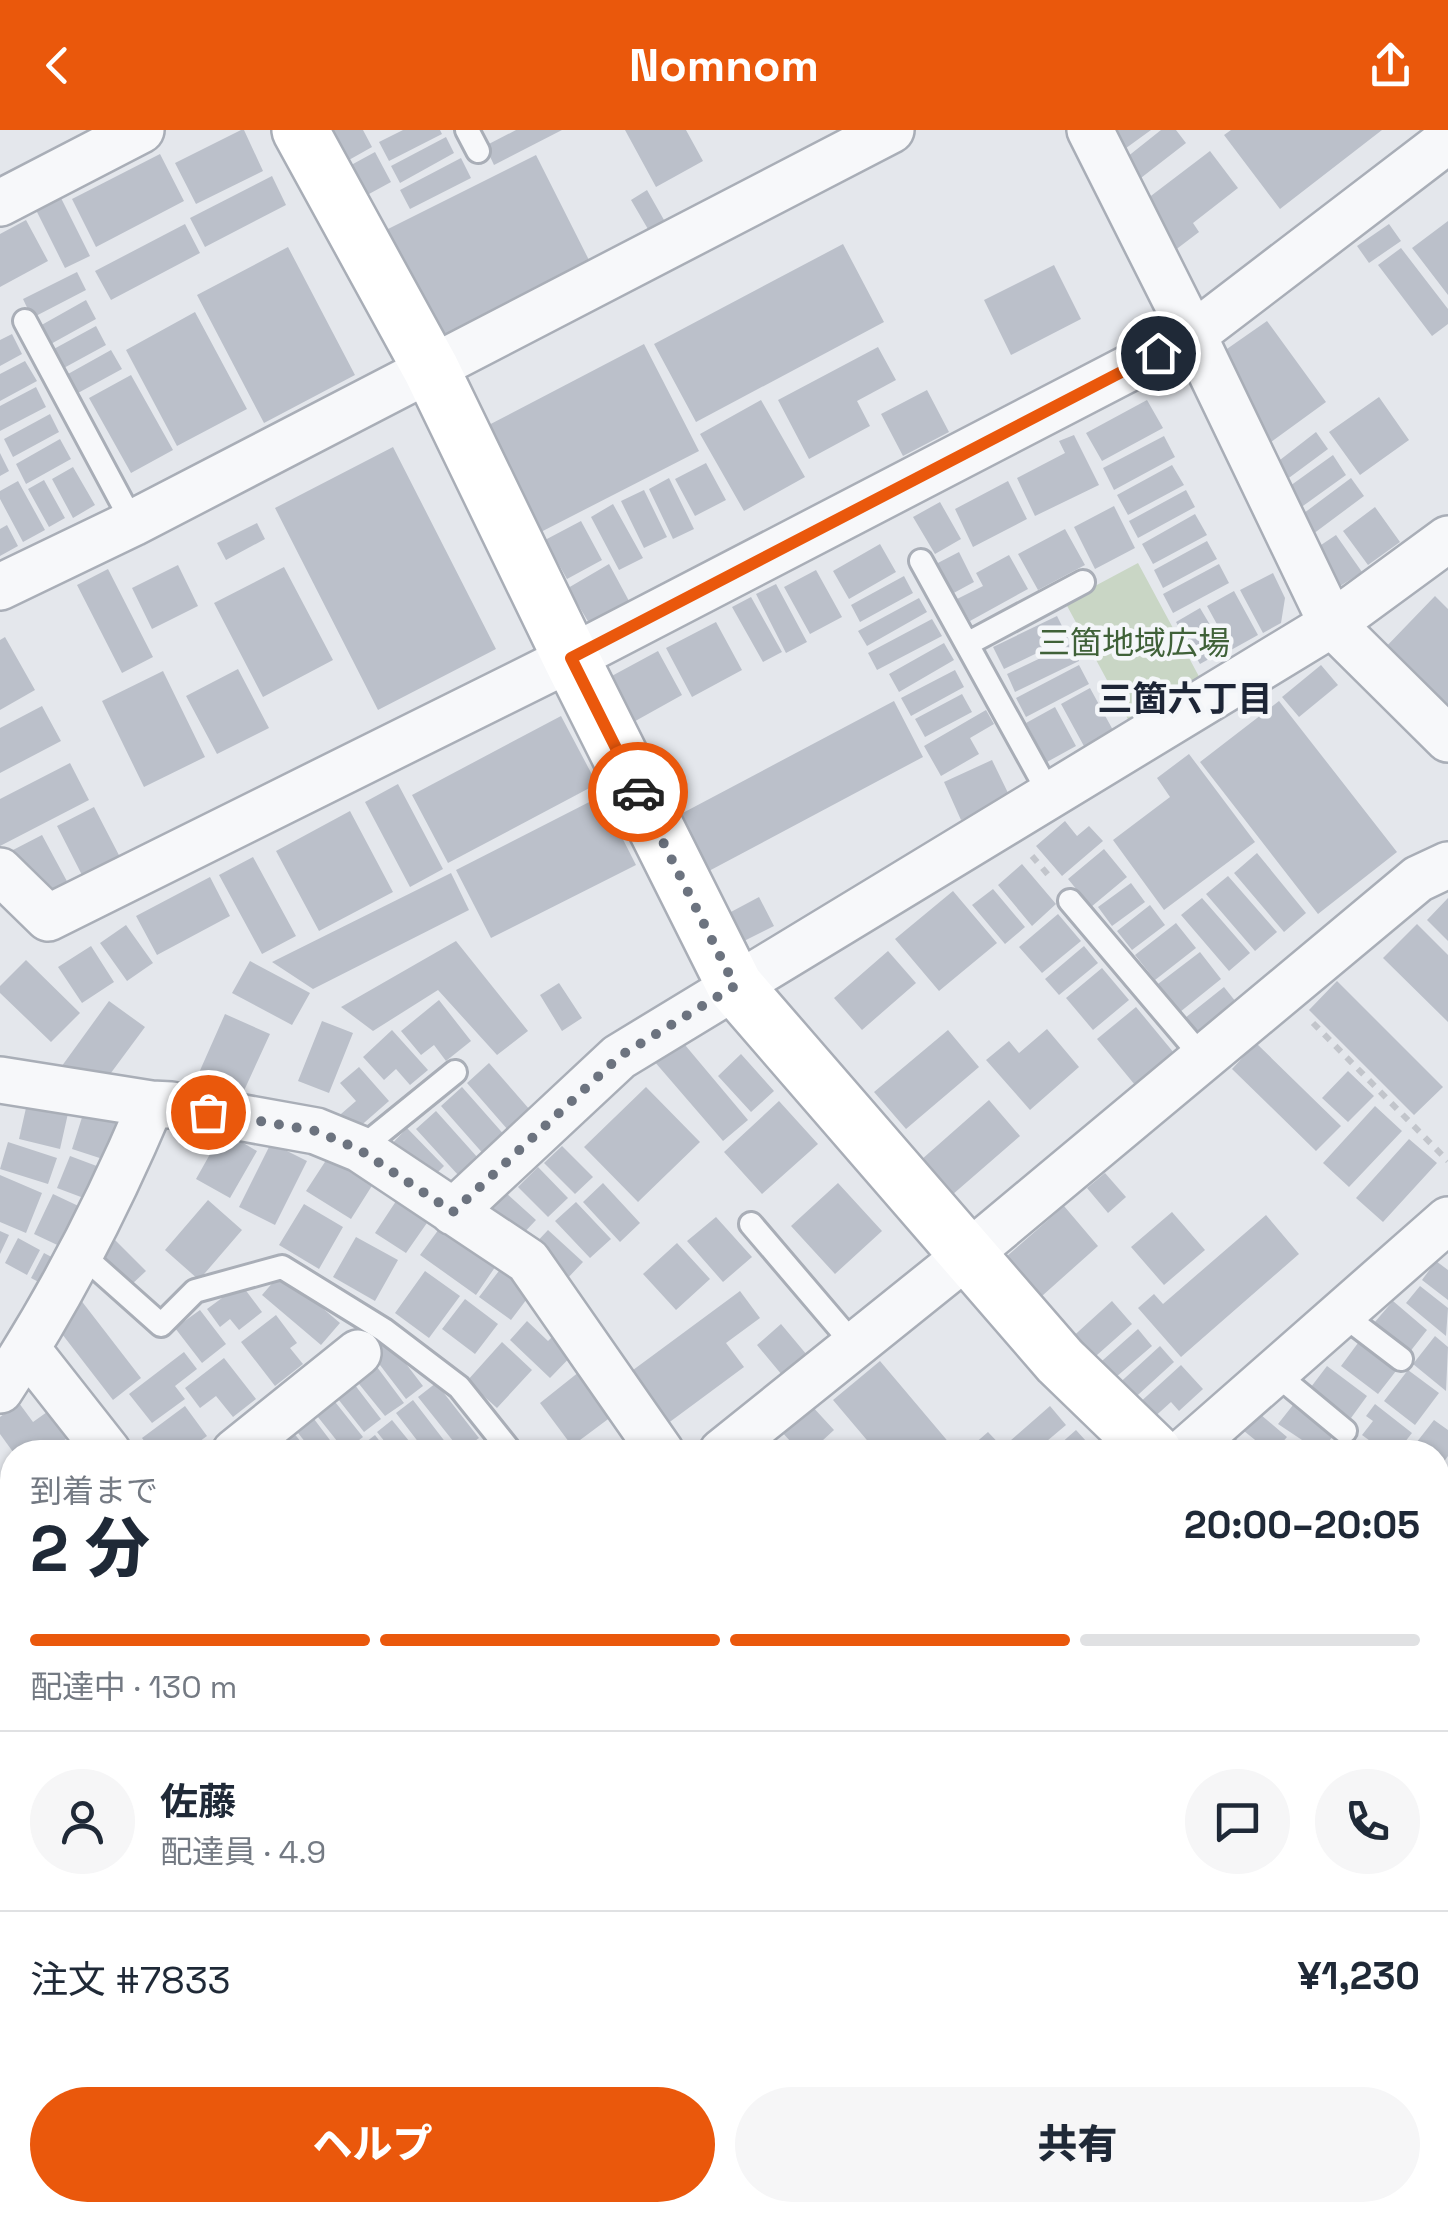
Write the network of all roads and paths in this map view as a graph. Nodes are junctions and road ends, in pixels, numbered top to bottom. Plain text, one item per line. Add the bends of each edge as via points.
1 (142, 130) edge
2 (300, 130) edge
3 (467, 130) edge
4 (892, 130) edge
5 (1090, 130) edge
6 (1448, 140) edge
7 (478, 152) dead end
8 (0, 202) edge
9 (25, 322) dead end
10 (1193, 335) junction
11 (430, 368) junction
12 (133, 523) junction
13 (1448, 539) edge
14 (921, 561) dead end
15 (1084, 582) dead end
16 (0, 587) edge
17 (1332, 624) junction
18 (968, 644) junction
19 (571, 658) junction
20 (1448, 739) edge
21 (1050, 795) junction
22 (1005, 823) junction
23 (1448, 865) edge
24 (0, 871) edge
25 (1070, 901) joint
26 (735, 986) junction
27 (1283, 993) junction
28 (1204, 1059) junction
29 (455, 1072) dead end
30 (4, 1088) edge
31 (151, 1104) junction
32 (360, 1150) junction
33 (1448, 1162) edge
34 (453, 1212) junction
35 (1448, 1220) edge
36 (751, 1224) dead end
37 (79, 1252) junction
38 (966, 1256) junction
39 (1342, 1314) junction
40 (856, 1346) junction
41 (358, 1352) dead end
42 (1401, 1359) dead end
43 (10, 1367) edge
44 (1275, 1373) junction
45 (1345, 1431) dead end
46 (94, 1440) edge
47 (250, 1440) edge
48 (502, 1440) edge
49 (653, 1440) edge
50 (737, 1440) edge
51 (1142, 1440) edge
52 (1198, 1440) edge

1 - 8 street
2 - 11 street
3 - 7 lane
4 - 11 street
5 - 10 street
6 - 10 street
9 - 12 lane
10 - 17 street
10 - 19 street
11 - 12 street
11 - 19 street
12 - 16 street
13 - 17 street
14 - 18 lane
15 - 18 lane
17 - 20 street
17 - 21 street
18 - 21 lane
19 - 24 street via 48,918
19 - 26 street
21 - 22 street
22 - 25 path
22 - 26 street
23 - 27 street via 1418,880
25 - 28 lane
26 - 34 street via 620,1056
26 - 38 street
27 - 28 street
27 - 33 path
28 - 38 street
29 - 32 lane
30 - 31 street
31 - 32 street via 316,1131
31 - 37 street
32 - 34 street
34 - 49 street via 528,1261
35 - 39 street
36 - 40 lane
37 - 43 street
37 - 48 lane via 161,1324 195,1291 282,1268 384,1330 459,1387
38 - 40 street
38 - 51 street
39 - 42 lane
39 - 44 street
40 - 50 street
41 - 47 street
43 - 46 street
44 - 45 lane
44 - 52 street

